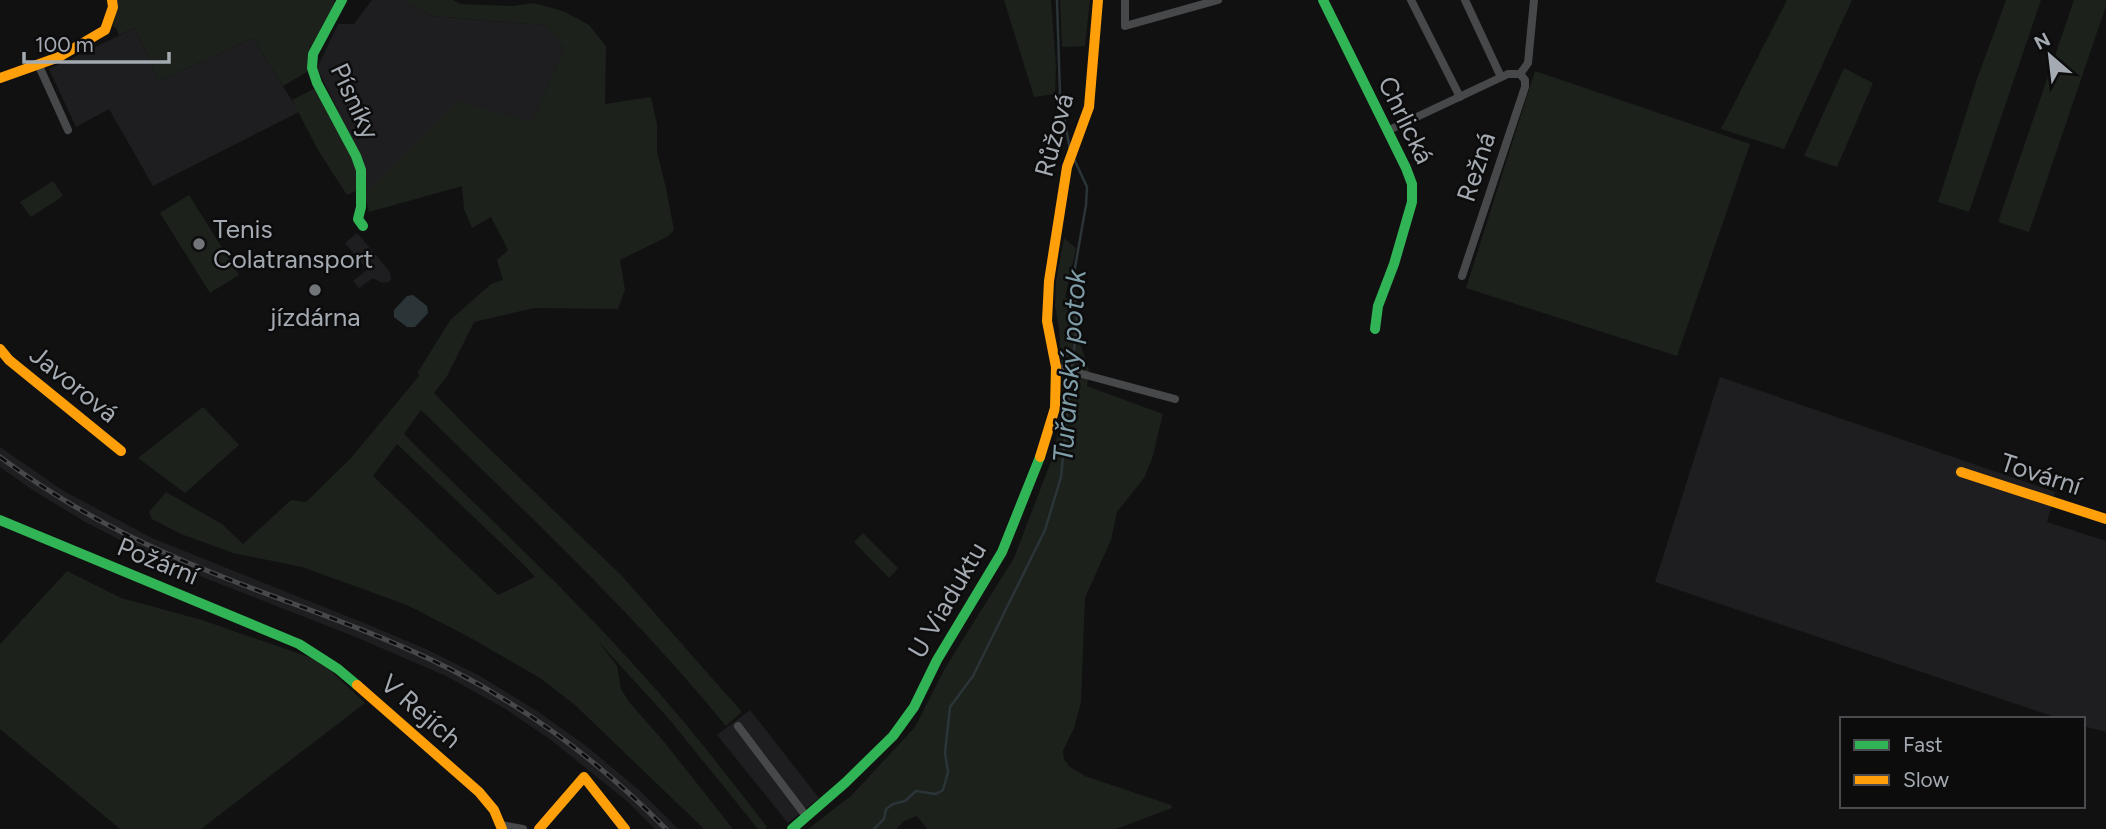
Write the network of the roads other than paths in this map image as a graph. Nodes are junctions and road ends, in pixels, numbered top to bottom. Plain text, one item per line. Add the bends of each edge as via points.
1 (112, 0) edge
2 (342, 0) edge
3 (1098, 0) edge
4 (1125, 0) edge
5 (1218, 0) edge
6 (1323, 0) edge
7 (1411, 0) edge
8 (1476, 0) edge
9 (1534, 0) edge
10 (1466, 3) edge
11 (39, 66) junction
12 (1520, 74) junction
13 (1501, 77) junction
14 (0, 78) edge
15 (1460, 97) junction
16 (68, 130) dead end
17 (1387, 131) junction
18 (363, 226) dead end
19 (1055, 239) joint
20 (1462, 276) dead end
21 (1375, 329) dead end
22 (0, 349) edge
23 (1056, 367) junction
24 (1175, 399) dead end
25 (121, 451) dead end
26 (1961, 472) dead end
27 (2106, 519) edge
28 (0, 520) edge
29 (299, 644) joint
30 (738, 726) dead end
31 (806, 816) junction
32 (501, 827) edge
33 (523, 829) edge
34 (539, 829) edge
35 (625, 829) edge
36 (792, 829) edge

1 - 11 street via 105,30
2 - 18 street, Písníky via 313,54 312,68 361,170 358,219
3 - 19 street, Růžová via 1089,107 1069,160
4 - 5 street via 1125,26
6 - 17 street, Chrlická
7 - 15 street
8 - 10 street
9 - 12 street, Režná via 1528,62
10 - 13 street
11 - 14 street
11 - 16 street
12 - 13 street, Režná
12 - 20 street, Režná via 1525,87
13 - 15 street, Režná
15 - 17 street, Režná
17 - 21 street, Chrlická via 1413,189
19 - 23 street, U Viaduktu via 1047,321
22 - 25 street, Javorová
23 - 24 street
23 - 31 street, U Viaduktu via 1055,408 1043,450 1002,552 937,660 915,707 883,746
26 - 27 street, Tovární
28 - 29 street, Požární
29 - 32 street, V Rejích via 346,677 479,792
30 - 31 street
31 - 36 street, U Viaduktu
32 - 33 street, V Rejích
34 - 35 street via 584,777

